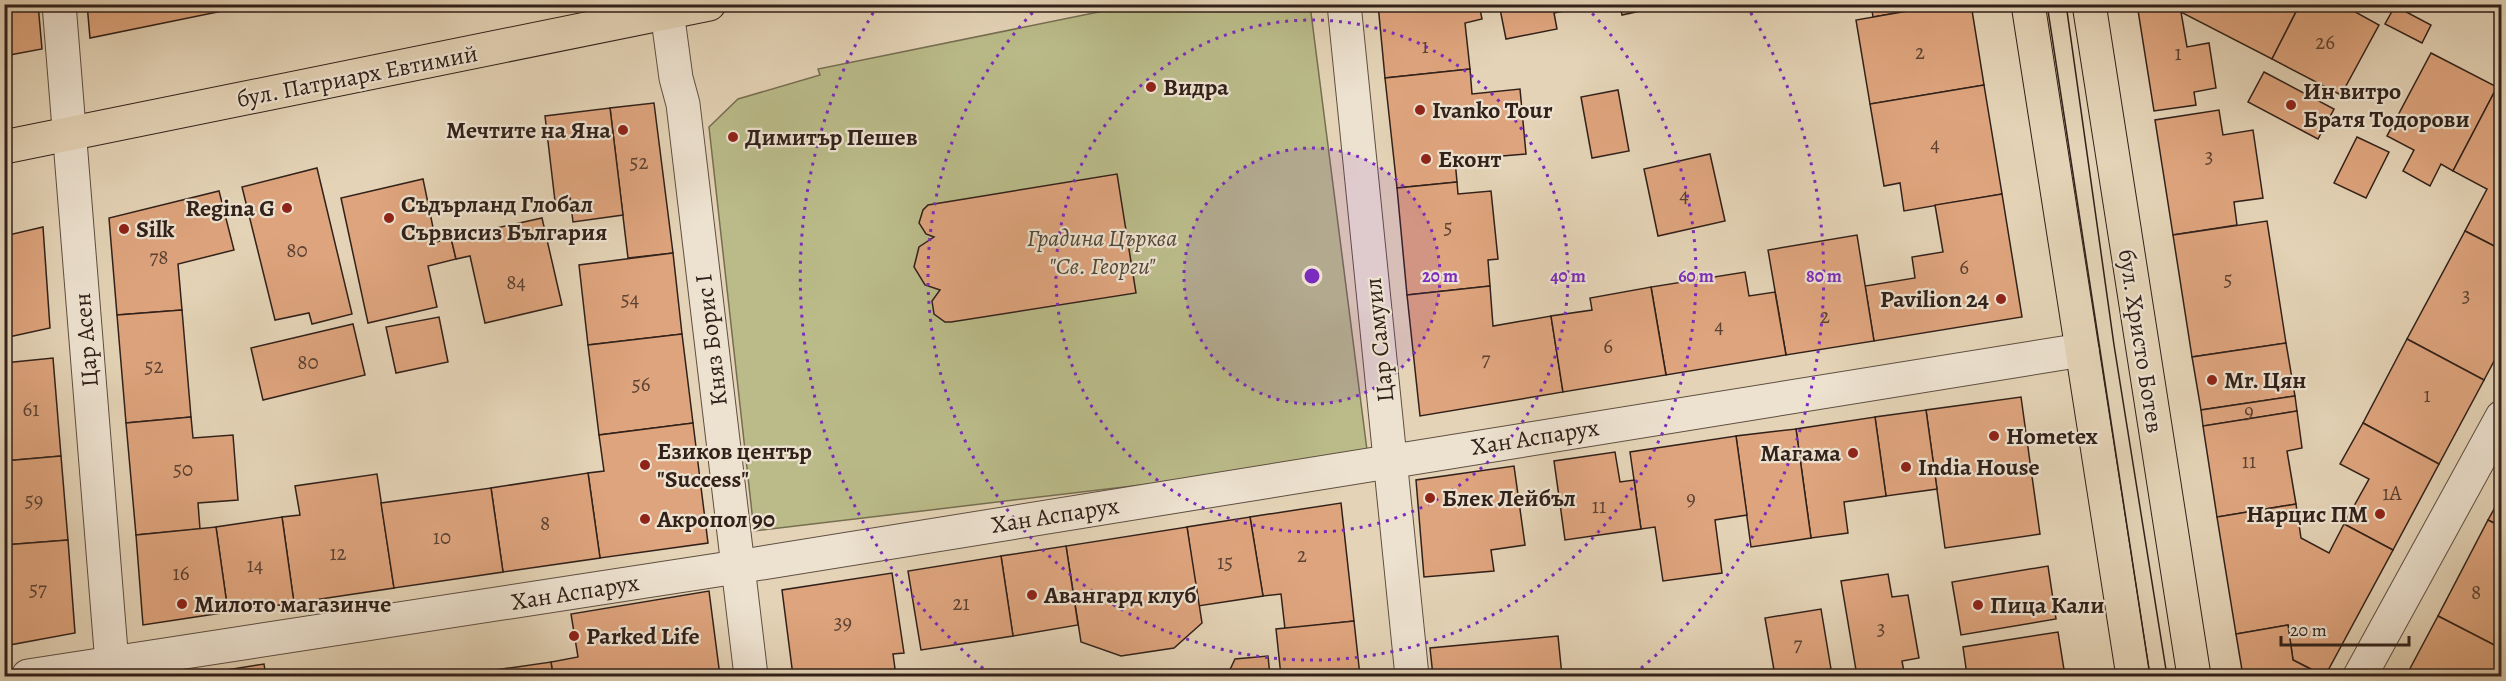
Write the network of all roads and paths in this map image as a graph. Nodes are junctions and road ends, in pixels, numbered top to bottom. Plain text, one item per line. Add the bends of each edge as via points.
1 (59, 4) edge
2 (709, 4) edge
3 (1344, 4) edge
4 (2028, 4) edge
5 (2089, 4) edge
6 (666, 9) edge
7 (70, 133) junction
8 (4, 147) edge
9 (2082, 350) junction
10 (2502, 417) edge
11 (1391, 460) junction
12 (737, 567) junction
13 (112, 669) edge
14 (28, 676) edge
15 (751, 676) edge
16 (1412, 676) edge
17 (2133, 676) edge
18 (2194, 676) edge
19 (2360, 676) edge

1 - 7 street, Цар Асен
2 - 6 main road, бул. Патриарх Евтимий
3 - 11 street, Цар Самуил
4 - 9 main road
5 - 18 main road, бул. Христо Ботев
6 - 7 main road, бул. Патриарх Евтимий
6 - 12 street, Княз Борис I via 683,104
7 - 8 main road, бул. Патриарх Евтимий
7 - 13 street, Цар Асен
9 - 11 street, Хан Аспарух
9 - 17 main road
10 - 19 street
11 - 12 street, Хан Аспарух
11 - 16 street, Цар Самуил
12 - 13 street, Хан Аспарух
12 - 15 street, Княз Борис I
13 - 14 street, Хан Аспарух

